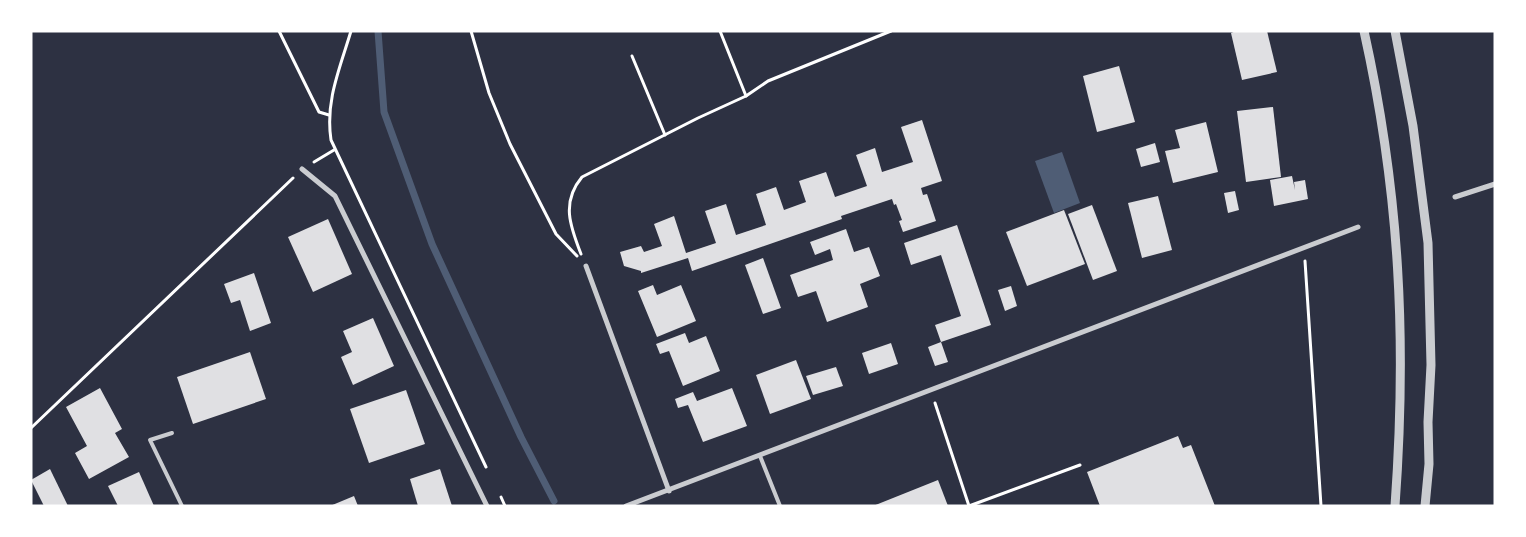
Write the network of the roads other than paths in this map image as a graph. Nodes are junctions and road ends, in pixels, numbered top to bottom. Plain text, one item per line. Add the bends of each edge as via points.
1 (1364, 31) edge
2 (1395, 31) edge
3 (302, 170) road end
4 (1495, 184) edge
5 (1455, 197) dead end
6 (1358, 227) dead end
7 (586, 266) road end
8 (172, 433) dead end
9 (760, 456) junction
10 (669, 491) junction
11 (182, 506) edge
12 (487, 506) edge
13 (626, 506) edge
14 (780, 506) edge
15 (1395, 506) edge
16 (1425, 506) edge

1 - 15 street via 1381,114 1397,239 1402,382
2 - 16 street via 1413,126 1430,274 1429,464
3 - 12 street via 335,196
4 - 5 street
6 - 9 street
7 - 10 street
8 - 11 lane via 150,440
9 - 10 street
9 - 14 lane
10 - 13 street

